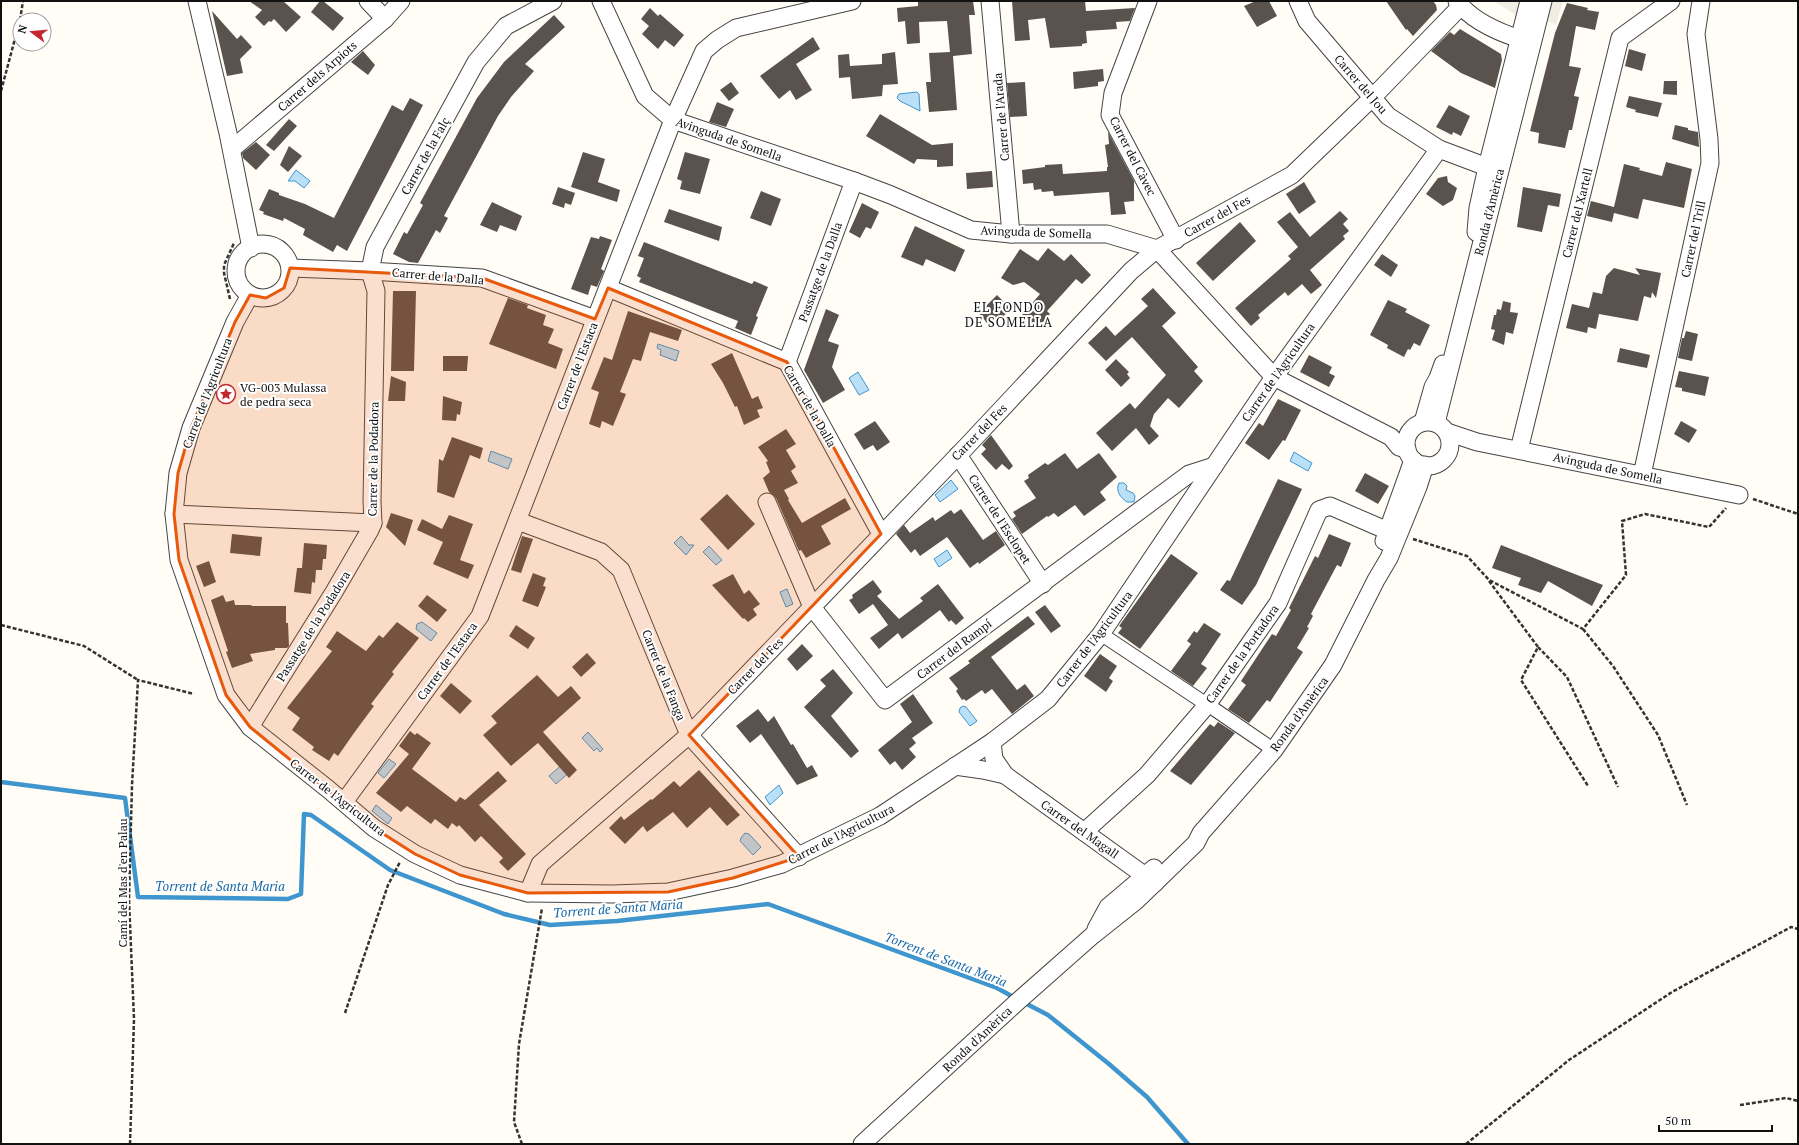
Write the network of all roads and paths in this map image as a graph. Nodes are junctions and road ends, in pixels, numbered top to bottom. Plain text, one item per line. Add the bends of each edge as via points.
1 (23, 1) edge
2 (197, 1) edge
3 (368, 1) edge
4 (401, 1) edge
5 (553, 1) edge
6 (601, 1) edge
7 (852, 1) edge
8 (990, 1) edge
9 (1148, 1) edge
10 (1298, 1) edge
11 (1529, 1) edge
12 (1542, 1) edge
13 (1671, 1) edge
14 (1701, 1) edge
15 (1459, 3) edge
16 (21, 12) edge
17 (385, 19) junction
18 (1520, 39) junction
19 (12, 49) edge
20 (1, 90) edge
21 (1372, 98) junction
22 (673, 120) junction
23 (232, 149) junction
24 (1439, 149) junction
25 (1487, 167) junction
26 (854, 181) junction
27 (1011, 234) junction
28 (235, 239) dead end
29 (1176, 240) junction
30 (251, 248) junction
31 (1157, 249) junction
32 (290, 268) junction
33 (370, 271) junction
34 (608, 288) junction
35 (250, 295) junction
36 (230, 302) dead end
37 (595, 320) junction
38 (787, 362) junction
39 (1274, 377) junction
40 (1439, 431) junction
41 (1408, 449) junction
42 (1519, 450) junction
43 (958, 455) junction
44 (1214, 466) junction
45 (1642, 476) junction
46 (1739, 495) junction
47 (767, 502) dead end
48 (174, 514) junction
49 (1798, 514) edge
50 (518, 521) junction
51 (373, 522) junction
52 (1393, 533) junction
53 (882, 534) junction
54 (1489, 580) junction
55 (1043, 584) junction
56 (812, 607) junction
57 (1, 625) edge
58 (1583, 629) junction
59 (1104, 636) dead end
60 (1538, 647) junction
61 (138, 680) junction
62 (194, 694) dead end
63 (1200, 700) dead end
64 (1214, 709) dead end
65 (250, 727) junction
66 (689, 735) junction
67 (992, 742) junction
68 (1274, 750) junction
69 (955, 766) junction
70 (1004, 775) junction
71 (1588, 786) dead end
72 (1618, 787) dead end
73 (344, 802) junction
74 (1687, 805) dead end
75 (1084, 832) junction
76 (799, 857) junction
77 (397, 858) dead end
78 (1150, 879) junction
79 (537, 901) junction
80 (1798, 929) edge
81 (345, 1013) dead end
82 (1798, 1100) edge
83 (1740, 1105) dead end
84 (130, 1144) edge
85 (522, 1144) edge
86 (862, 1144) edge
87 (1466, 1144) edge

1 - 16 path
2 - 23 street
3 - 17 street
4 - 17 street, Carrer dels Arpiots
5 - 33 street, Carrer de la Falç via 506,26 476,62 375,246
6 - 22 street, Avinguda de Somella via 645,96
7 - 22 street, Carrer de l'Estaca via 736,28 717,40 704,51
8 - 27 street, Carrer de l'Arada
9 - 29 street, Carrer del Càvec via 1113,93 1110,115
10 - 21 street, Carrer del Jou via 1307,21
11 - 18 street, Ronda d'Amèrica
12 - 40 street, Ronda d'Amèrica
13 - 42 street, Carrer del Xartell via 1620,38
14 - 45 street, Carrer del Trill via 1696,34 1710,163
15 - 18 street via 1496,31
15 - 21 street, Carrer del Fes
17 - 23 street, Carrer dels Arpiots
18 - 25 street, Ronda d'Amèrica
19 - 20 path
21 - 24 street, Carrer del Jou via 1388,116
21 - 29 street, Carrer del Fes via 1292,175
22 - 26 street, Avinguda de Somella
22 - 34 street, Carrer de l'Estaca
23 - 30 street
24 - 25 street, Carrer del Jou
24 - 39 street, Carrer de l'Agricultura
25 - 40 street, Ronda d'Amèrica via 1478,208 1476,235 1444,358 1433,387
26 - 27 street, Avinguda de Somella via 971,230
26 - 38 street, Passatge de la Dalla
27 - 31 street, Avinguda de Somella via 1107,234
28 - 36 path via 224,266
29 - 31 street, Carrer del Fes
30 - 32 street via 266,244 276,247 287,259
30 - 35 street via 244,252 236,272 239,283
31 - 39 street
31 - 43 street, Carrer del Fes via 1131,271
32 - 33 street
32 - 35 street via 288,282 277,294 266,298
33 - 37 street, Carrer de la Dalla via 482,278
33 - 51 street, Carrer de la Podadora via 376,291
34 - 37 street, Carrer de l'Estaca
34 - 38 street, Carrer de la Dalla
35 - 48 street, Carrer de l'Agricultura via 235,322 191,428 178,473
37 - 50 street, Carrer de l'Estaca
38 - 53 street, Carrer de la Dalla
39 - 41 street
39 - 44 street, Carrer de l'Agricultura
40 - 41 street via 1414,426
40 - 41 street, Ronda d'Amèrica via 1444,460 1438,464 1428,466
40 - 42 street, Avinguda de Somella via 1461,447 1477,442
41 - 52 street, Ronda d'Amèrica via 1418,487
42 - 45 street, Avinguda de Somella
43 - 53 street, Carrer del Fes
43 - 55 street, Carrer de l'Esclopet
44 - 55 street, Carrer del Rampí via 1189,474
44 - 67 street, Carrer de l'Agricultura via 1101,634 1048,699
45 - 46 street, Avinguda de Somella
46 - 49 path
46 - 58 path via 1709,527 1646,514 1622,521 1626,575
47 - 56 street, Carrer del Rampí
48 - 51 street, Carrer de la Podadora
48 - 65 street, Carrer de l'Agricultura via 179,560 205,639 226,696
50 - 66 street, Carrer de la Fanga via 601,552 621,570
50 - 73 street, Carrer de l'Estaca via 480,616
51 - 65 street, Passatge de la Podadora via 334,592
52 - 54 path via 1467,556
52 - 68 street, Ronda d'Amèrica via 1378,556 1376,580 1333,665
52 - 75 street, Carrer de la Portadora via 1330,506 1319,510 1278,603 1207,705 1147,775
53 - 56 street, Carrer del Fes
54 - 58 path
54 - 60 path
55 - 56 street, Carrer del Rampí via 885,700
56 - 66 street, Carrer del Fes
57 - 61 path via 84,646
58 - 74 path via 1613,666 1658,735
59 - 63 street
60 - 71 path via 1521,680
60 - 72 path via 1567,677
61 - 62 path
61 - 84 path, Camí del Mas d'en Palau via 129,900 134,1019
64 - 68 street
65 - 73 street, Carrer de l'Agricultura
66 - 76 street, Carrer de la Fanga
66 - 79 street, Carrer del Fes via 540,864
67 - 69 street, Carrer de l'Agricultura
67 - 70 street, Carrer del Magall via 994,759
68 - 78 street, Ronda d'Amèrica via 1201,833 1183,842
69 - 70 street, Carrer del Magall
69 - 76 street, Carrer de l'Agricultura via 880,816
70 - 75 street, Carrer del Magall
73 - 79 street, Carrer de l'Agricultura via 374,828 415,854 460,875
75 - 78 street, Carrer del Magall
76 - 79 street, Carrer de l'Agricultura via 733,878 668,892
77 - 81 path via 402,860 388,885
78 - 86 street, Ronda d'Amèrica via 1108,907 1094,935
79 - 85 path via 519,1044 514,1122
80 - 87 path via 1791,927 1672,992 1569,1060
82 - 83 path via 1786,1098

